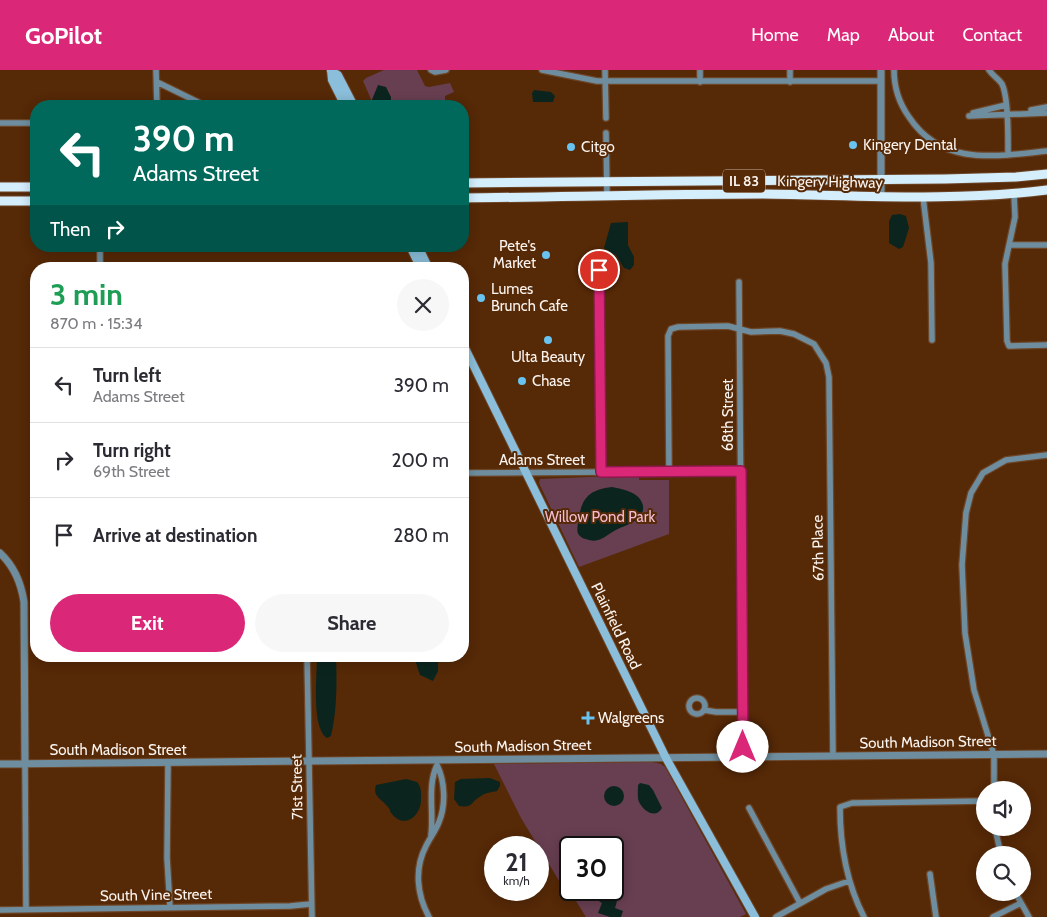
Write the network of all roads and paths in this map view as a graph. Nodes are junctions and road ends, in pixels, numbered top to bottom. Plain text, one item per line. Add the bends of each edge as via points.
1 (156, 70) edge
2 (446, 70) edge
3 (542, 70) edge
4 (606, 70) edge
5 (700, 70) edge
6 (790, 70) edge
7 (881, 70) edge
8 (894, 70) edge
9 (989, 70) edge
10 (331, 71) edge
11 (433, 71) edge
12 (881, 81) junction
13 (156, 82) junction
14 (606, 82) junction
15 (700, 82) junction
16 (790, 82) junction
17 (158, 100) edge
18 (194, 100) edge
19 (343, 100) edge
20 (351, 100) edge
21 (1006, 105) junction
22 (1047, 107) edge
23 (1047, 112) edge
24 (1007, 115) junction
25 (606, 118) dead end
26 (0, 123) edge
27 (30, 123) edge
28 (606, 133) dead end
29 (1047, 151) edge
30 (1008, 155) junction
31 (1047, 174) edge
32 (881, 180) junction
33 (606, 181) junction
34 (469, 183) edge
35 (0, 187) edge
36 (30, 187) edge
37 (1047, 190) edge
38 (1014, 194) junction
39 (606, 196) junction
40 (881, 197) junction
41 (923, 197) junction
42 (469, 198) edge
43 (0, 201) edge
44 (30, 201) edge
45 (1047, 245) edge
46 (1009, 246) junction
47 (599, 270) dead end
48 (739, 282) dead end
49 (740, 329) junction
50 (932, 340) dead end
51 (1047, 346) edge
52 (469, 356) edge
53 (1047, 455) edge
54 (741, 471) junction
55 (526, 472) junction
56 (601, 472) junction
57 (669, 472) junction
58 (469, 474) edge
59 (0, 553) edge
60 (307, 662) edge
61 (704, 710) dead end
62 (743, 712) junction
63 (1047, 754) edge
64 (994, 755) junction
65 (833, 756) junction
66 (743, 757) junction
67 (666, 758) junction
68 (309, 762) junction
69 (168, 763) junction
70 (0, 764) edge
71 (25, 764) junction
72 (994, 781) edge
73 (976, 801) edge
74 (749, 808) dead end
75 (430, 837) junction
76 (930, 874) dead end
77 (849, 882) junction
78 (1021, 902) joint
79 (800, 903) junction
80 (311, 904) junction
81 (170, 908) junction
82 (26, 909) junction
83 (0, 910) edge
84 (312, 917) edge
85 (428, 917) edge
86 (755, 917) edge
87 (776, 917) edge
88 (864, 917) edge
89 (936, 917) edge
90 (993, 917) edge
91 (1029, 917) edge

1 - 13 street
2 - 11 street
3 - 14 street
4 - 14 street
5 - 15 street
6 - 16 street
7 - 12 street
8 - 30 street via 900,102 914,125 929,139 961,154
9 - 21 street via 1002,83
10 - 19 main road
10 - 20 main road via 338,75
12 - 16 street
12 - 32 street
13 - 17 street
13 - 18 street
14 - 15 street
14 - 25 street
15 - 16 street
21 - 24 street
21 - 24 street via 968,115
22 - 24 street
23 - 24 street
24 - 30 street
26 - 27 street
28 - 33 street
29 - 30 street
31 - 32 highway, Kingery Highway / IL 83
32 - 33 highway, Kingery Highway / IL 83
32 - 40 street
33 - 34 highway, Kingery Highway / IL 83
33 - 39 street
35 - 36 highway
37 - 38 highway, Kingery Highway / IL 83
38 - 41 highway, Kingery Highway / IL 83
38 - 46 street via 1015,217
39 - 40 highway, Kingery Highway / IL 83 via 764,194
39 - 42 highway, Kingery Highway / IL 83
40 - 41 highway, Kingery Highway / IL 83
41 - 50 street via 931,263
43 - 44 highway
45 - 46 street
46 - 51 street via 1005,264 1006,338 1009,346
47 - 56 street
48 - 49 street, 68th Street
49 - 54 street, 68th Street
49 - 57 street via 728,326 671,329 668,336
49 - 65 street, 67th Place via 788,332 799,336 814,344 826,362 829,377
52 - 55 main road, Plainfield Road
53 - 64 street via 1011,459 994,466 977,482 968,501 962,565 965,633 974,690
54 - 57 street, Adams Street
54 - 62 street, 68th Street
55 - 56 street, Adams Street
55 - 58 street, Adams Street
55 - 67 main road, Plainfield Road
56 - 57 street, Adams Street
59 - 71 street via 18,578 24,602
60 - 68 street, 71st Street
61 - 62 street
62 - 66 street, 68th Street
63 - 64 street, South Madison Street
64 - 65 street, South Madison Street
64 - 72 street
65 - 66 street, South Madison Street
66 - 67 street, South Madison Street
67 - 68 street, South Madison Street
67 - 86 main road, Plainfield Road
68 - 69 street, South Madison Street
68 - 80 street, 71st Street
69 - 71 street, South Madison Street
69 - 81 street
70 - 71 street, South Madison Street
71 - 82 street
73 - 77 street via 852,803 840,806 841,847
74 - 79 street
75 - 75 street via 443,810 441,774 437,765 433,774
75 - 85 street via 418,873 419,894
76 - 89 street
77 - 79 street via 826,889
77 - 88 street
78 - 90 street
78 - 91 street
79 - 87 street
80 - 81 street, South Vine Street
80 - 84 street, 71st Street
81 - 82 street, South Vine Street
82 - 83 street, South Vine Street

